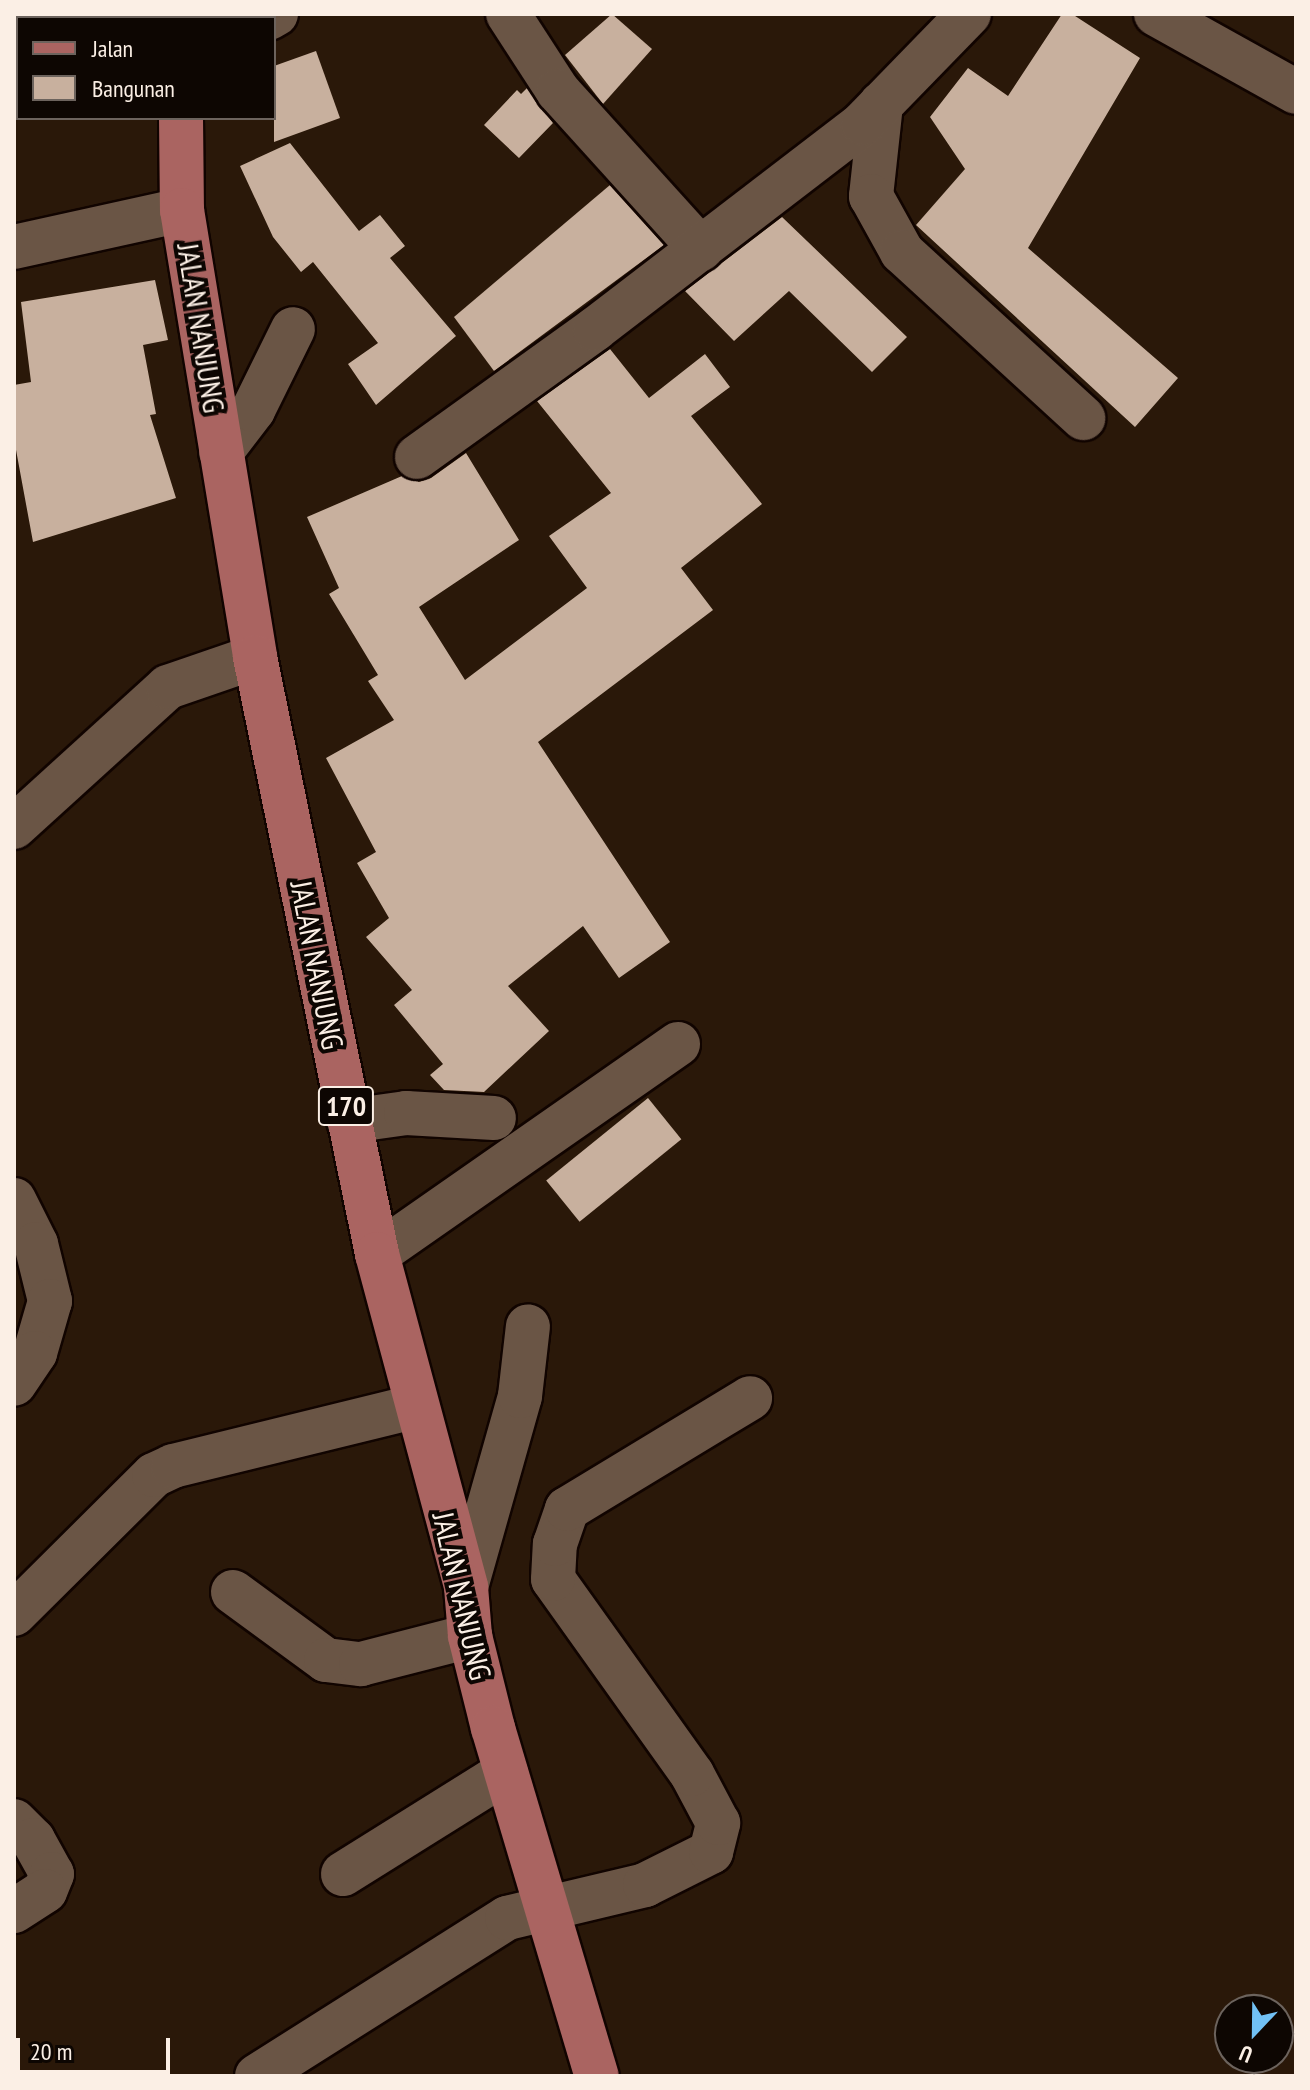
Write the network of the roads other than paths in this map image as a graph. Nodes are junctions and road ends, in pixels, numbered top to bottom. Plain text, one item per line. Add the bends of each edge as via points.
1 (508, 14) edge
2 (969, 14) edge
3 (1156, 14) edge
4 (1296, 92) edge
5 (881, 104) junction
6 (181, 120) edge
7 (182, 210) junction
8 (14, 247) edge
9 (701, 249) junction
10 (293, 329) dead end
11 (1083, 418) dead end
12 (221, 452) junction
13 (417, 457) dead end
14 (255, 657) junction
15 (14, 827) edge
16 (678, 1044) dead end
17 (494, 1118) dead end
18 (349, 1121) junction
19 (14, 1200) edge
20 (377, 1254) junction
21 (528, 1326) dead end
22 (14, 1384) edge
23 (750, 1398) dead end
24 (414, 1407) junction
25 (466, 1587) junction
26 (233, 1592) dead end
27 (14, 1614) edge
28 (470, 1636) junction
29 (506, 1772) junction
30 (14, 1821) edge
31 (343, 1874) dead end
32 (549, 1904) junction
33 (14, 1911) edge
34 (257, 2076) edge
35 (597, 2076) edge

1 - 9 street via 558,91
2 - 5 street
3 - 4 street
5 - 9 street
5 - 11 street via 871,196 902,252
6 - 7 main road, JALAN NANJUNG / 170
7 - 8 street
7 - 12 main road, JALAN NANJUNG / 170
9 - 13 street
10 - 12 street via 253,410
12 - 14 main road, JALAN NANJUNG / 170
14 - 15 street via 168,687
14 - 18 main road, JALAN NANJUNG / 170
16 - 20 street
17 - 18 street via 406,1113
18 - 20 main road, JALAN NANJUNG / 170
19 - 22 street via 36,1244 50,1301 35,1353
20 - 24 main road, JALAN NANJUNG / 170
21 - 25 street via 520,1396
23 - 32 street via 567,1509 555,1544 553,1579 692,1774 718,1823 718,1837 711,1852 645,1885
24 - 25 main road, JALAN NANJUNG / 170
24 - 27 street via 154,1475
25 - 28 main road, JALAN NANJUNG / 170
26 - 28 street via 326,1660 361,1664
28 - 29 main road, JALAN NANJUNG / 170
29 - 31 street
29 - 32 main road, JALAN NANJUNG / 170
30 - 33 street via 33,1840 52,1874 45,1891
32 - 34 street via 507,1918
32 - 35 main road, JALAN NANJUNG / 170

